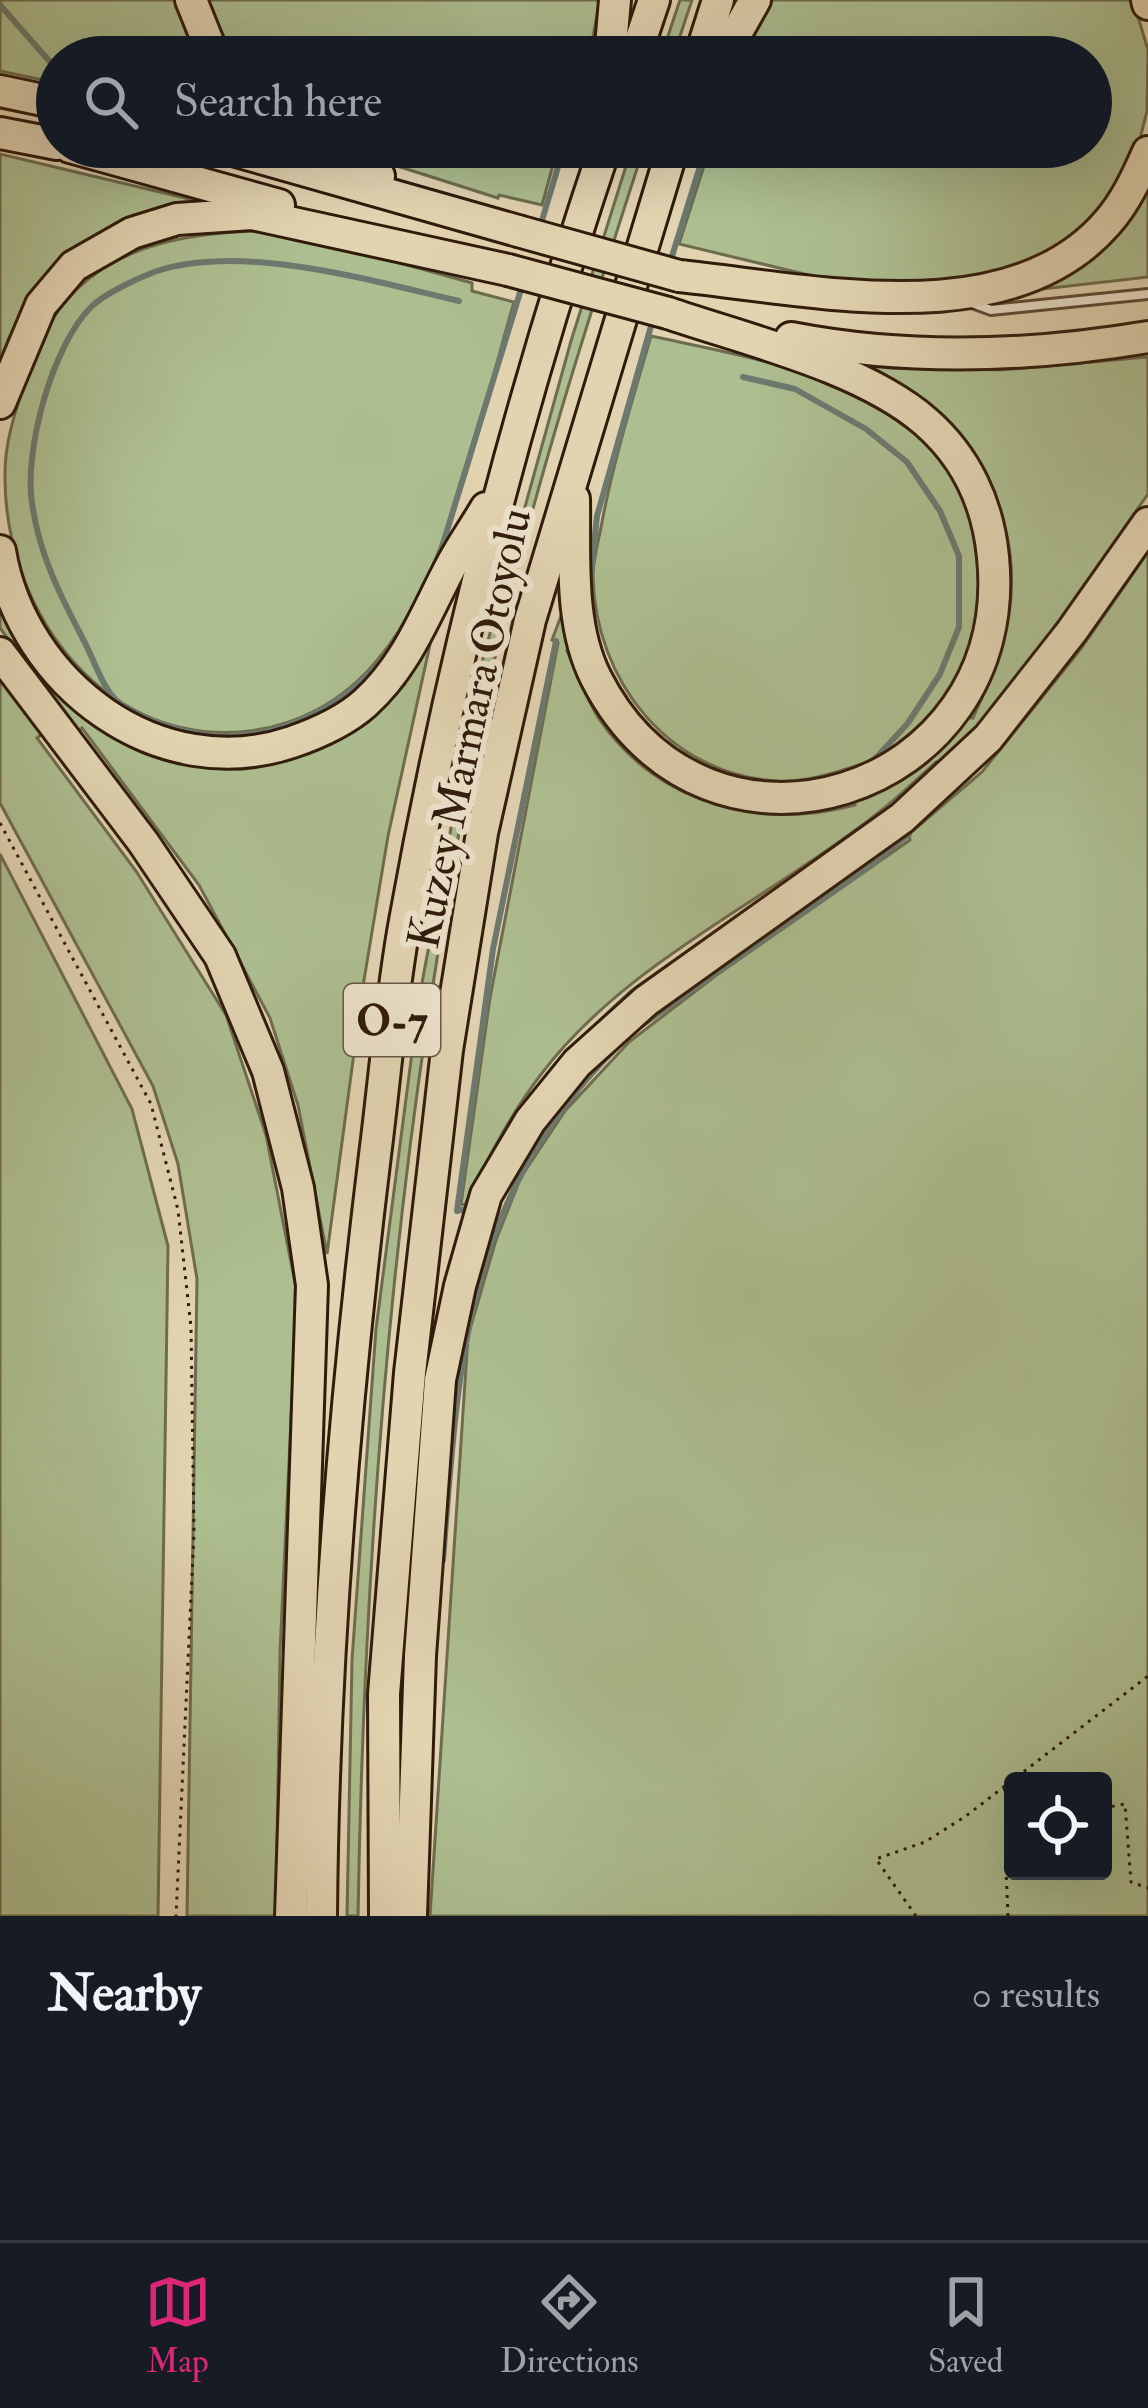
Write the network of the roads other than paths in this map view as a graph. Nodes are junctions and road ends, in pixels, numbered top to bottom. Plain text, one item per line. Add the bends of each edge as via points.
1 (191, 0) edge
2 (615, 0) edge
3 (654, 0) edge
4 (718, 0) edge
5 (755, 0) edge
6 (206, 36) edge
7 (612, 36) edge
8 (642, 36) edge
9 (707, 36) edge
10 (735, 36) edge
11 (0, 91) edge
12 (36, 99) edge
13 (0, 133) edge
14 (36, 140) edge
15 (1148, 152) edge
16 (145, 168) edge
17 (296, 168) edge
18 (366, 168) edge
19 (598, 168) edge
20 (668, 168) edge
21 (518, 231) junction
22 (508, 270) junction
23 (964, 293) junction
24 (1148, 294) edge
25 (668, 313) junction
26 (1148, 337) edge
27 (0, 403) edge
28 (574, 464) junction
29 (502, 483) junction
30 (1148, 523) edge
31 (0, 551) edge
32 (0, 653) edge
33 (290, 1916) edge
34 (321, 1916) edge
35 (386, 1916) edge
36 (411, 1916) edge

1 - 6 highway
2 - 7 highway
3 - 8 highway
4 - 9 highway
5 - 10 highway
11 - 12 highway
13 - 14 highway
15 - 23 highway via 1106,226 1009,287
16 - 22 highway
17 - 21 highway
18 - 21 highway
19 - 29 highway, Kuzey Marmara Otoyolu / O-7
20 - 28 highway, Kuzey Marmara Otoyolu / O-7
21 - 23 highway, bridge via 679,276 923,298
22 - 25 highway, bridge
22 - 27 highway via 252,214 177,219 74,266 41,305
23 - 24 lane via 991,310
25 - 26 highway via 840,347 942,355 1064,351
25 - 28 highway via 817,363 901,402 954,452 983,506 996,588 992,629 967,693 914,756 870,781 813,798 755,798 700,782 657,757 594,674 578,617
28 - 35 highway, Kuzey Marmara Otoyolu / O-7 via 482,833 446,1050 384,1694
29 - 31 highway via 410,652 364,704 320,732 231,754 141,736 97,711 22,619
29 - 34 highway, Kuzey Marmara Otoyolu / O-7 via 409,900 360,1279 322,1749
30 - 36 highway via 988,738 902,818 664,987 577,1063 486,1195 440,1380
32 - 33 highway via 220,956 268,1071 298,1188 312,1285

